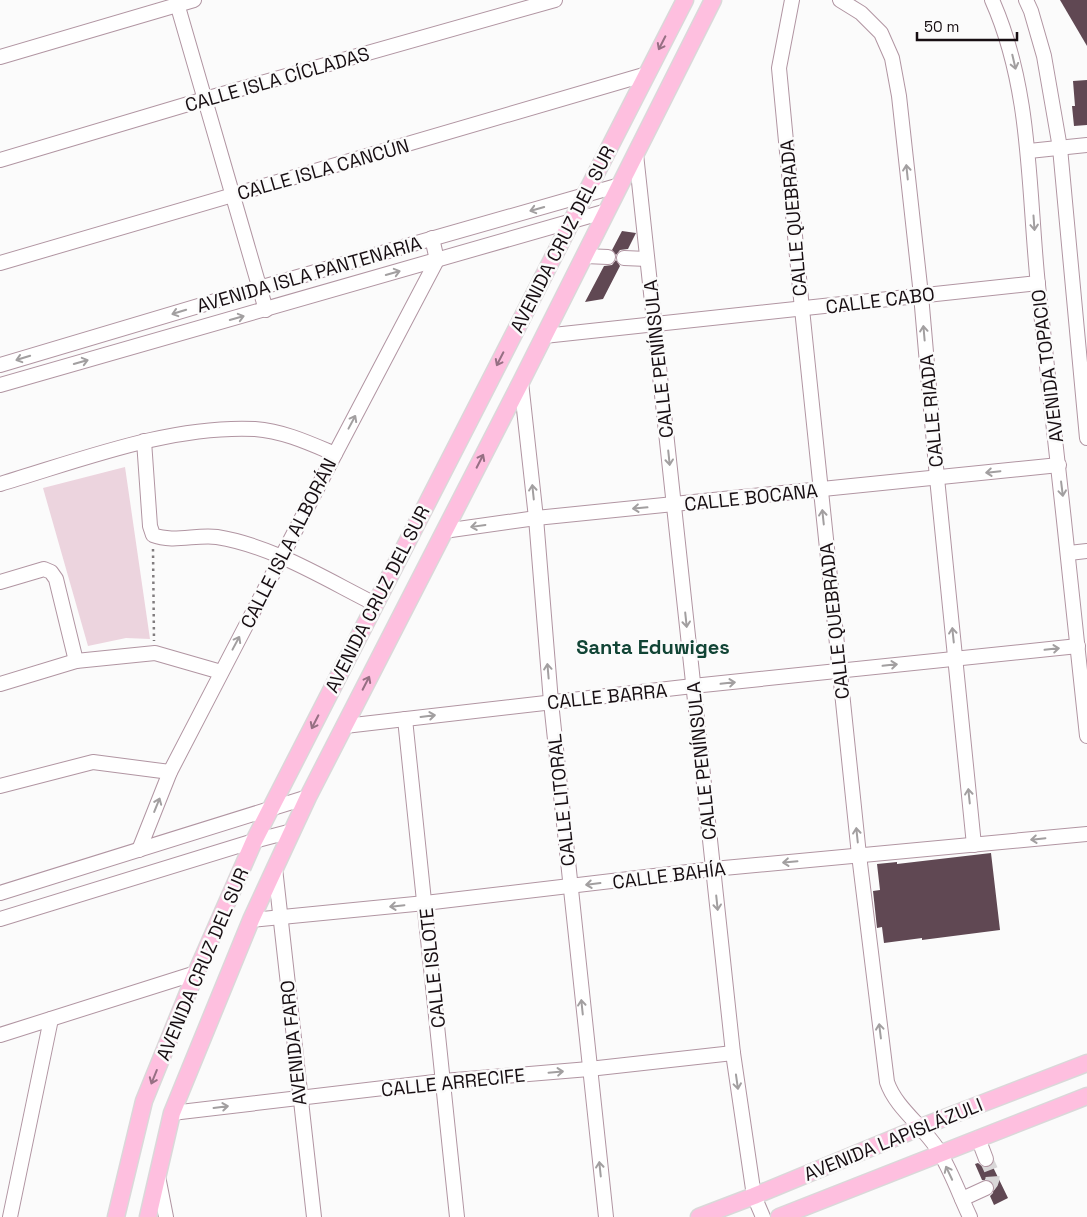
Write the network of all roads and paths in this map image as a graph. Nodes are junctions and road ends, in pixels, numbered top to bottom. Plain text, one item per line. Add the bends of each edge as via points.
1 (194, 0) edge
2 (555, 0) edge
3 (685, 0) edge
4 (713, 0) edge
5 (792, 0) edge
6 (840, 0) edge
7 (992, 0) edge
8 (1026, 0) edge
9 (177, 2) edge
10 (0, 57) edge
11 (646, 74) junction
12 (205, 99) junction
13 (1087, 146) edge
14 (1060, 148) junction
15 (1028, 151) junction
16 (636, 154) junction
17 (0, 160) edge
18 (620, 185) junction
19 (232, 196) junction
20 (584, 196) junction
21 (608, 211) junction
22 (571, 220) junction
23 (432, 238) junction
24 (585, 256) junction
25 (608, 257) dead end
26 (624, 258) dead end
27 (647, 259) junction
28 (438, 260) junction
29 (0, 263) edge
30 (1038, 284) junction
31 (259, 288) junction
32 (921, 295) junction
33 (802, 309) junction
34 (266, 310) junction
35 (654, 323) junction
36 (544, 336) junction
37 (0, 365) edge
38 (521, 382) junction
39 (0, 385) edge
40 (1087, 438) edge
41 (144, 440) junction
42 (335, 454) junction
43 (1059, 465) junction
44 (937, 478) junction
45 (0, 484) edge
46 (821, 490) junction
47 (674, 505) junction
48 (536, 518) junction
49 (444, 531) junction
50 (153, 535) junction
51 (1087, 551) edge
52 (1069, 553) junction
53 (282, 557) junction
54 (0, 582) edge
55 (375, 604) junction
56 (1078, 646) junction
57 (155, 653) junction
58 (955, 659) junction
59 (76, 662) junction
60 (839, 671) junction
61 (221, 672) junction
62 (0, 684) edge
63 (693, 686) junction
64 (551, 702) junction
65 (405, 719) junction
66 (345, 726) junction
67 (1087, 736) edge
68 (170, 772) junction
69 (0, 786) edge
70 (308, 797) junction
71 (270, 809) junction
72 (292, 831) junction
73 (1087, 834) edge
74 (254, 841) junction
75 (974, 845) junction
76 (139, 850) junction
77 (859, 855) junction
78 (275, 868) junction
79 (713, 869) junction
80 (570, 887) junction
81 (0, 893) edge
82 (425, 903) junction
83 (279, 917) junction
84 (0, 919) edge
85 (251, 920) junction
86 (196, 973) junction
87 (51, 1019) junction
88 (0, 1035) edge
89 (733, 1053) junction
90 (1087, 1063) edge
91 (589, 1069) junction
92 (443, 1081) junction
93 (1087, 1096) edge
94 (299, 1098) junction
95 (172, 1113) junction
96 (920, 1127) junction
97 (978, 1138) junction
98 (940, 1153) junction
99 (986, 1159) tunnel mouth
100 (158, 1173) junction
101 (986, 1188) dead end
102 (754, 1196) junction
103 (962, 1200) junction
104 (10, 1217) edge
105 (116, 1217) edge
106 (148, 1217) edge
107 (166, 1217) edge
108 (314, 1217) edge
109 (457, 1217) edge
110 (606, 1217) edge
111 (699, 1217) edge
112 (763, 1217) edge
113 (779, 1217) edge
114 (970, 1217) edge

1 - 9 street
2 - 12 street, CALLE ISLA CÍCLADAS
3 -> 11 main road, AVENIDA CRUZ DEL SUR
4 - 16 main road, AVENIDA CRUZ DEL SUR
5 - 33 street, CALLE QUEBRADA via 779,68
32 -> 6 street, CALLE RIADA via 892,58 881,33 861,13
7 -> 15 street, AVENIDA TOPACIO via 1014,61
8 - 14 street, AVENIDA TOPACIO via 1044,56
9 - 10 street
9 - 12 street
11 - 19 street, CALLE ISLA CANCÚN
11 - 20 main road, AVENIDA CRUZ DEL SUR
12 - 17 street, CALLE ISLA CÍCLADAS
12 - 19 street
13 - 14 street
14 - 15 street
14 - 40 street, AVENIDA TOPACIO
15 -> 30 street, AVENIDA TOPACIO
16 - 18 main road, AVENIDA CRUZ DEL SUR
16 - 27 street, CALLE PENÍNSULA
18 - 20 street, AVENIDA ISLA PANTENARIA
18 - 21 main road, AVENIDA CRUZ DEL SUR
19 - 29 street, CALLE ISLA CANCÚN
19 - 31 street
20 - 22 main road, AVENIDA CRUZ DEL SUR
20 -> 23 street, AVENIDA ISLA PANTENARIA
21 - 22 street, AVENIDA ISLA PANTENARIA
21 - 24 main road, AVENIDA CRUZ DEL SUR
22 - 28 street, AVENIDA ISLA PANTENARIA
22 -> 55 main road, AVENIDA CRUZ DEL SUR
23 - 28 street
23 - 31 street, AVENIDA ISLA PANTENARIA
24 - 25 street
24 - 36 main road, AVENIDA CRUZ DEL SUR
26 - 27 street
27 - 35 street, CALLE PENÍNSULA
34 -> 28 street, AVENIDA ISLA PANTENARIA
42 -> 28 street, CALLE ISLA ALBORÁN
30 - 32 street, CALLE CABO
30 - 43 street, AVENIDA TOPACIO
31 - 34 street
31 -> 37 street, AVENIDA ISLA PANTENARIA
32 - 33 street, CALLE CABO
44 -> 32 street, CALLE RIADA
33 - 35 street, CALLE CABO
33 - 46 street, CALLE QUEBRADA
39 -> 34 street, AVENIDA ISLA PANTENARIA
35 - 36 street, CALLE CABO
35 -> 47 street, CALLE PENÍNSULA
36 - 38 main road, AVENIDA CRUZ DEL SUR
48 -> 38 street, CALLE LITORAL
49 -> 38 main road, AVENIDA CRUZ DEL SUR
41 - 42 street via 217,430 256,430 295,437
41 - 45 street
41 - 50 street
42 - 53 street, CALLE ISLA ALBORÁN
43 -> 44 street, CALLE BOCANA
43 -> 52 street, AVENIDA TOPACIO
44 - 46 street, CALLE BOCANA
58 -> 44 street, CALLE RIADA
46 - 47 street, CALLE BOCANA
60 -> 46 street, CALLE QUEBRADA
47 -> 48 street, CALLE BOCANA
47 -> 63 street, CALLE PENÍNSULA
48 -> 49 street, CALLE BOCANA
64 -> 48 street, CALLE LITORAL
66 -> 49 main road, AVENIDA CRUZ DEL SUR
50 - 53 street via 163,538 216,537
50 - 57 path
51 - 52 street
52 - 56 street, AVENIDA TOPACIO
53 - 55 street
61 -> 53 street, CALLE ISLA ALBORÁN
54 - 59 street via 44,569 51,572 56,580
55 -> 71 main road, AVENIDA CRUZ DEL SUR
58 -> 56 street, CALLE BARRA
56 - 67 street, AVENIDA TOPACIO
57 - 59 street
57 - 61 street
60 -> 58 street, CALLE BARRA
75 -> 58 street, CALLE RIADA
59 - 62 street
63 -> 60 street, CALLE BARRA
77 -> 60 street, CALLE QUEBRADA
61 - 68 street, CALLE ISLA ALBORÁN
63 - 64 street, CALLE BARRA
63 - 79 street, CALLE PENÍNSULA
65 -> 64 street, CALLE BARRA
64 - 80 street, CALLE LITORAL
65 - 66 street, CALLE BARRA
65 - 82 street, CALLE ISLOTE
66 - 70 main road, AVENIDA CRUZ DEL SUR
68 - 69 street via 94,762
76 -> 68 street, CALLE ISLA ALBORÁN
70 - 71 street
70 - 72 main road, AVENIDA CRUZ DEL SUR
71 - 74 main road, AVENIDA CRUZ DEL SUR
71 - 76 street
72 - 74 street
72 - 78 main road, AVENIDA CRUZ DEL SUR
73 -> 75 street, CALLE BAHÍA
74 - 84 street
74 - 86 main road, AVENIDA CRUZ DEL SUR
75 - 77 street, CALLE BAHÍA
76 - 81 street
77 -> 79 street, CALLE BAHÍA
96 -> 77 street, CALLE QUEBRADA via 894,1098 887,1082
78 - 83 street, AVENIDA FARO
78 - 85 main road, AVENIDA CRUZ DEL SUR
79 -> 80 street, CALLE BAHÍA
79 -> 89 street, CALLE PENÍNSULA
80 - 82 street, CALLE BAHÍA
91 -> 80 street, CALLE LITORAL
82 -> 83 street, CALLE BAHÍA
82 - 92 street, CALLE ISLOTE
83 - 85 street, CALLE BAHÍA
83 - 94 street, AVENIDA FARO
85 - 95 main road, AVENIDA CRUZ DEL SUR
86 - 87 street
86 -> 105 main road, AVENIDA CRUZ DEL SUR via 144,1101
87 - 88 street
87 - 104 street
89 - 91 street, CALLE ARRECIFE
89 -> 102 street, CALLE PENÍNSULA
90 - 96 main road, AVENIDA LAPISLÁZULI
92 -> 91 street, CALLE ARRECIFE
110 -> 91 street, CALLE LITORAL
92 - 94 street, CALLE ARRECIFE
92 - 109 street, CALLE ISLOTE
93 - 97 main road, AVENIDA LAPISLÁZULI
95 -> 94 street, CALLE ARRECIFE
94 - 108 street, AVENIDA FARO
95 - 100 main road, AVENIDA CRUZ DEL SUR
96 - 98 street, CALLE QUEBRADA
96 - 102 main road, AVENIDA LAPISLÁZULI
97 - 98 main road, AVENIDA LAPISLÁZULI
97 - 99 street
103 -> 98 street, CALLE QUEBRADA
98 - 113 main road, AVENIDA LAPISLÁZULI
100 - 106 main road, AVENIDA CRUZ DEL SUR
100 - 107 street
101 - 103 street
102 - 111 main road, AVENIDA LAPISLÁZULI
102 - 112 street, CALLE PENÍNSULA
103 - 114 street, CALLE QUEBRADA

